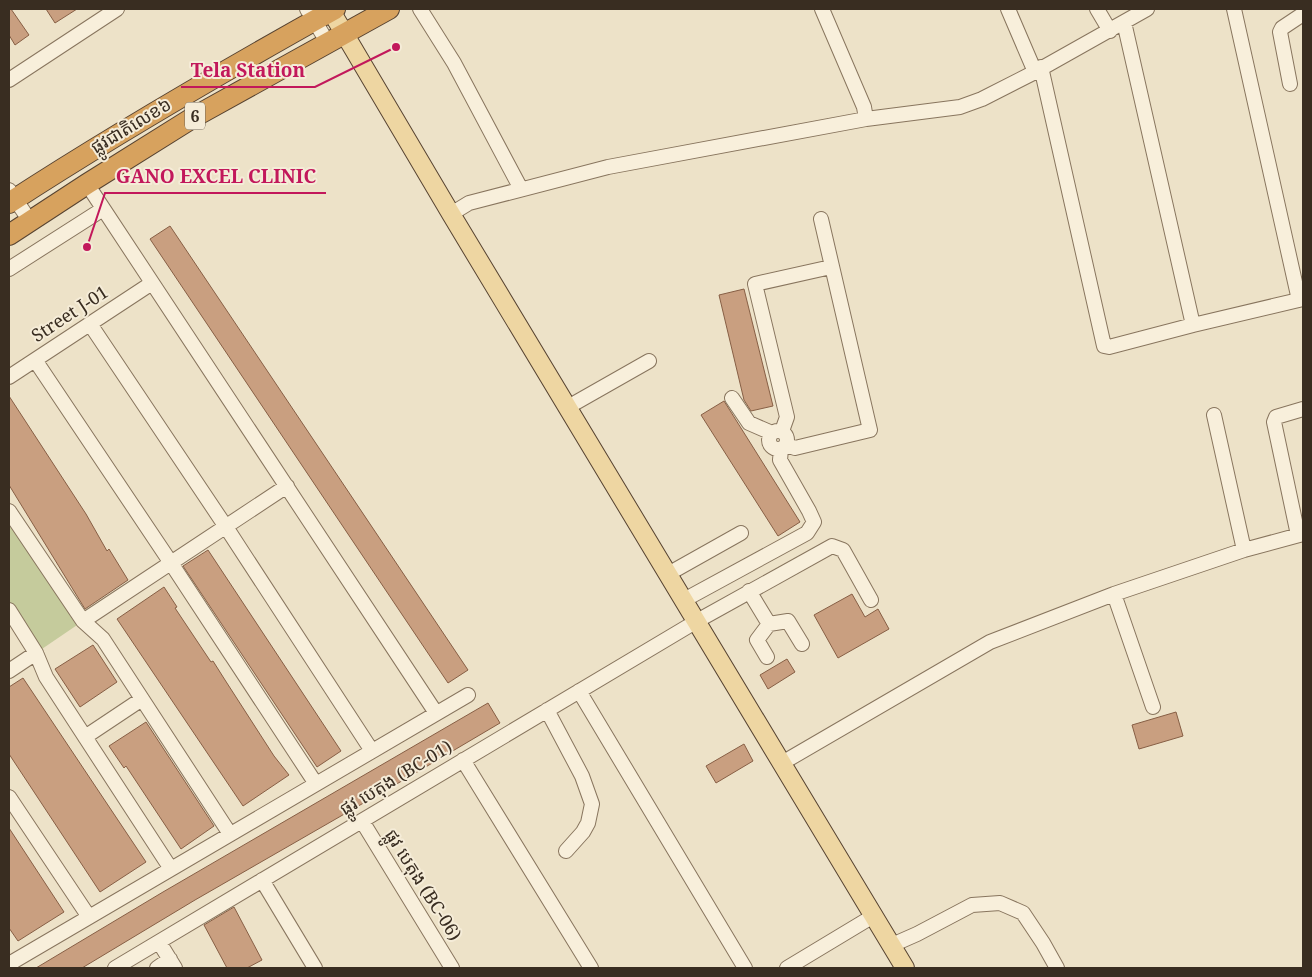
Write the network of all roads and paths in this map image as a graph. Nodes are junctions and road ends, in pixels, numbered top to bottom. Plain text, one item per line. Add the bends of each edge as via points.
1 (117, 9) edge
2 (389, 9) edge
3 (420, 9) edge
4 (822, 9) edge
5 (1008, 9) edge
6 (1097, 9) edge
7 (1147, 9) edge
8 (1234, 9) edge
9 (333, 10) edge
10 (310, 14) edge
11 (1303, 14) edge
12 (1124, 22) junction
13 (1110, 31) junction
14 (336, 38) junction
15 (1038, 70) junction
16 (9, 80) edge
17 (1290, 84) dead end
18 (866, 119) junction
19 (87, 184) junction
20 (521, 189) junction
21 (11, 198) edge
22 (103, 209) junction
23 (451, 214) junction
24 (821, 219) dead end
25 (30, 221) junction
26 (9, 235) edge
27 (831, 267) junction
28 (9, 270) edge
29 (152, 283) junction
30 (1301, 300) edge
31 (90, 324) junction
32 (1193, 325) junction
33 (35, 360) junction
34 (649, 361) dead end
35 (9, 377) edge
36 (732, 398) dead end
37 (568, 407) junction
38 (1303, 409) edge
39 (1214, 415) dead end
40 (777, 432) junction
41 (783, 447) junction
42 (287, 486) junction
43 (9, 511) edge
44 (226, 527) junction
45 (741, 533) dead end
46 (1301, 535) edge
47 (1244, 550) junction
48 (171, 563) junction
49 (668, 574) junction
50 (749, 591) junction
51 (1114, 594) junction
52 (684, 600) junction
53 (870, 600) dead end
54 (9, 610) edge
55 (83, 621) junction
56 (696, 621) junction
57 (769, 624) junction
58 (802, 644) dead end
59 (36, 652) junction
60 (767, 658) dead end
61 (9, 671) edge
62 (578, 691) junction
63 (468, 695) dead end
64 (142, 699) junction
65 (1153, 707) dead end
66 (547, 710) junction
67 (436, 713) junction
68 (85, 737) junction
69 (372, 751) junction
70 (463, 760) junction
71 (782, 763) junction
72 (316, 784) junction
73 (9, 797) edge
74 (362, 821) junction
75 (230, 834) junction
76 (566, 851) dead end
77 (171, 869) junction
78 (262, 880) junction
79 (875, 915) junction
80 (89, 917) junction
81 (159, 942) junction
82 (892, 945) junction
83 (10, 962) edge
84 (172, 964) edge
85 (115, 968) edge
86 (158, 968) edge
87 (315, 968) edge
88 (452, 968) edge
89 (591, 968) edge
90 (745, 968) edge
91 (786, 968) edge
92 (905, 968) edge
93 (1057, 968) edge

1 - 16 street
2 - 14 highway, ផ្លូវជាតិលេខ៦ / 6
3 - 20 street via 454,64
4 - 18 street via 864,107
5 - 15 street
6 - 13 street
7 - 12 street
8 - 30 street
9 - 10 highway, ផ្លូវជាតិលេខ៦ / 6
9 - 14 main road
10 - 14 street
10 - 21 highway, ផ្លូវជាតិលេខ៦ / 6
11 - 17 street via 1280,32
12 - 13 street
12 - 32 street
13 - 15 street
14 - 19 highway, ផ្លូវជាតិលេខ៦ / 6 via 194,117
14 - 23 main road
15 - 18 street via 960,107
15 - 32 street via 1046,84 1104,346 1109,348
18 - 20 street via 608,167
19 - 22 street
19 - 25 highway, ផ្លូវជាតិលេខ៦ / 6
20 - 23 street via 469,203
21 - 25 street
22 - 28 street
22 - 29 street
23 - 37 main road
24 - 27 street
25 - 26 highway, ផ្លូវជាតិលេខ៦ / 6
27 - 40 street via 755,284 787,417
27 - 41 street via 870,430 795,448
29 - 31 street, Street J-01
29 - 42 street
30 - 32 street
31 - 33 street, Street J-01
31 - 44 street
33 - 35 street, Street J-01
33 - 48 street
34 - 37 street
36 - 40 street via 749,423
37 - 49 main road
38 - 46 street via 1282,414 1274,422
39 - 47 street
40 - 41 street via 787,437
41 - 52 street via 780,460 814,522 807,533
42 - 44 street
42 - 67 street
43 - 55 street
44 - 48 street
44 - 69 street
45 - 49 street
46 - 47 street
47 - 51 street
48 - 55 street
48 - 72 street
49 - 52 main road
50 - 53 street, ផ្លូវ បេតុង (BC-01) via 832,546 843,550
50 - 56 street, ផ្លូវ បេតុង (BC-01)
50 - 57 street
51 - 65 street
51 - 71 street via 990,642
52 - 56 main road
54 - 59 street
55 - 64 street via 104,639
56 - 62 street, ផ្លូវ បេតុង (BC-01)
56 - 71 main road
57 - 58 street via 788,621
57 - 60 street via 757,640
59 - 61 street
59 - 68 street via 46,677
62 - 66 street, ផ្លូវ បេតុង (BC-01)
62 - 90 street
63 - 67 street
64 - 68 street
64 - 75 street
66 - 70 street, ផ្លូវ បេតុង (BC-01)
66 - 76 street via 582,776 592,804 586,828
67 - 69 street
68 - 77 street
69 - 72 street
70 - 74 street, ផ្លូវ បេតុង (BC-01)
70 - 89 street
71 - 79 main road
72 - 75 street
73 - 80 street
74 - 78 street, ផ្លូវ បេតុង (BC-01)
74 - 88 street, ផ្លូវ បេតុង (BC-06)
75 - 77 street
77 - 80 street
78 - 81 street, ផ្លូវ បេតុង (BC-01)
78 - 87 street
79 - 82 main road
79 - 91 street
80 - 83 street
81 - 84 street
81 - 85 street, ផ្លូវ បេតុង (BC-01)
82 - 92 main road
82 - 93 street via 972,905 1000,903 1022,913
84 - 86 street

